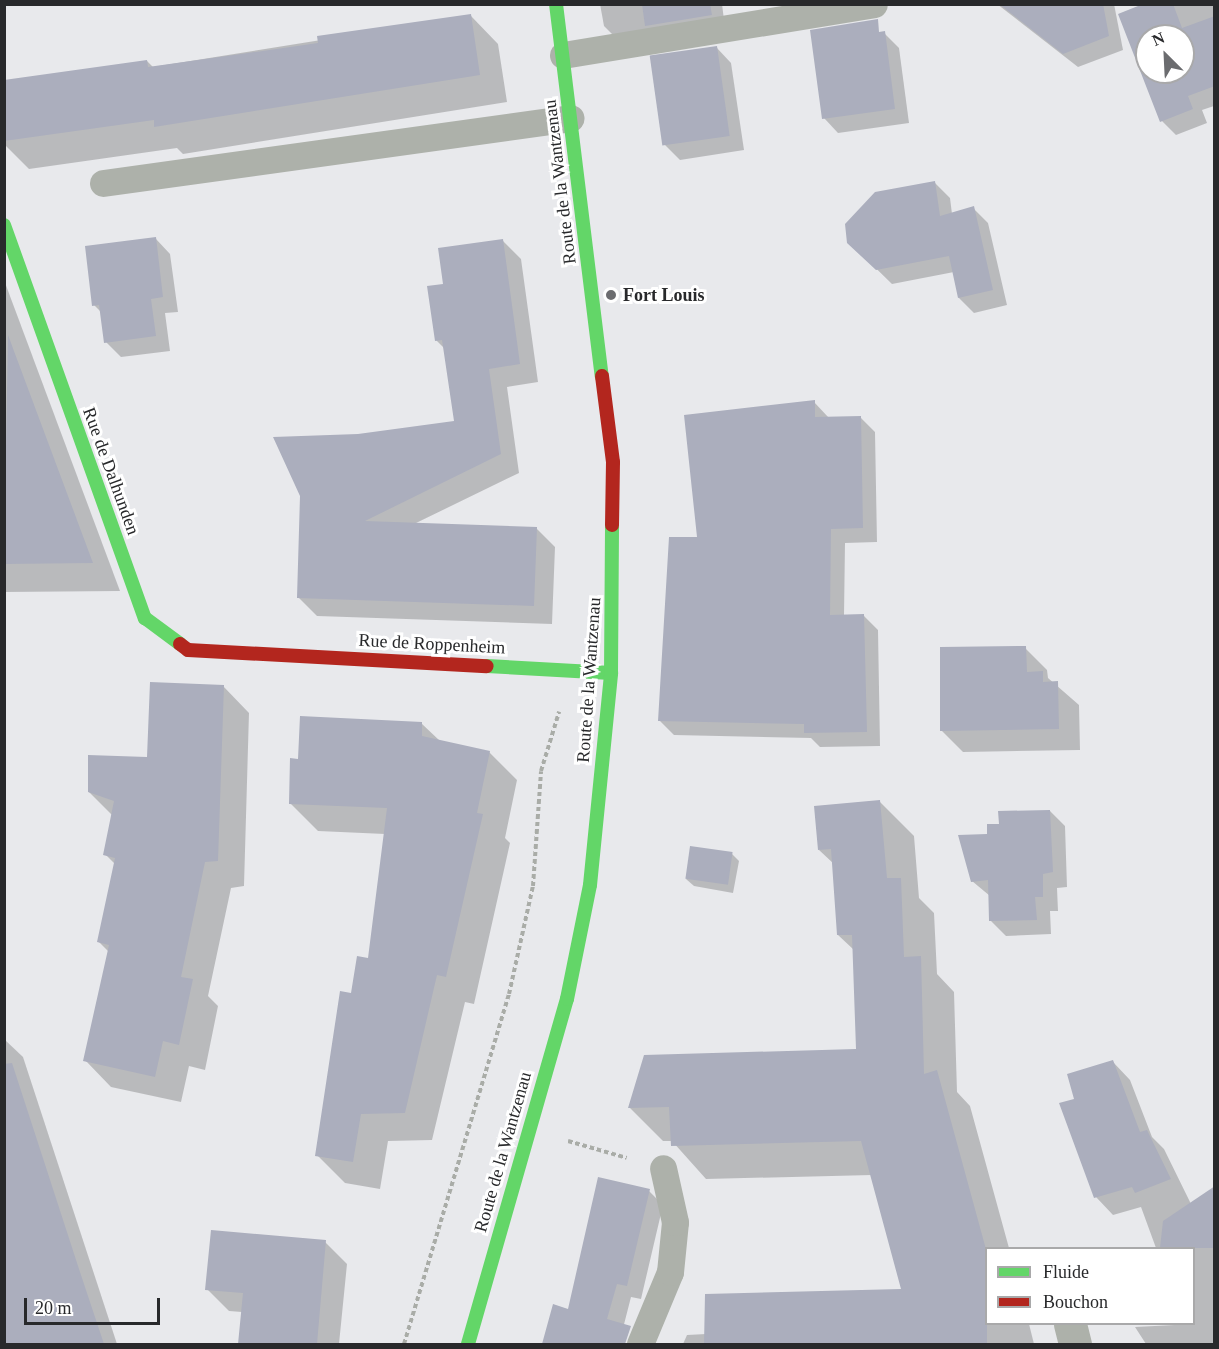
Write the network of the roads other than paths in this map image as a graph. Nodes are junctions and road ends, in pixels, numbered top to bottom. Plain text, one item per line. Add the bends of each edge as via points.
1 (556, 4) edge
2 (874, 4) edge
3 (563, 55) junction
4 (570, 118) junction
5 (103, 183) dead end
6 (4, 225) edge
7 (251, 653) joint
8 (611, 673) junction
9 (663, 1168) road end
10 (1071, 1325) edge
11 (468, 1344) edge
12 (640, 1344) edge
13 (1075, 1344) edge

1 - 3 street, Route de la Wantzenau
2 - 3 lane
3 - 4 street, Route de la Wantzenau
4 - 5 lane
4 - 8 street, Route de la Wantzenau via 613,462
6 - 7 street, Rue de Dalhunden via 145,618 188,650
7 - 8 street, Rue de Roppenheim
8 - 11 street, Route de la Wantzenau via 590,885 567,999 526,1129
9 - 12 lane via 675,1222 670,1272
10 - 13 street

